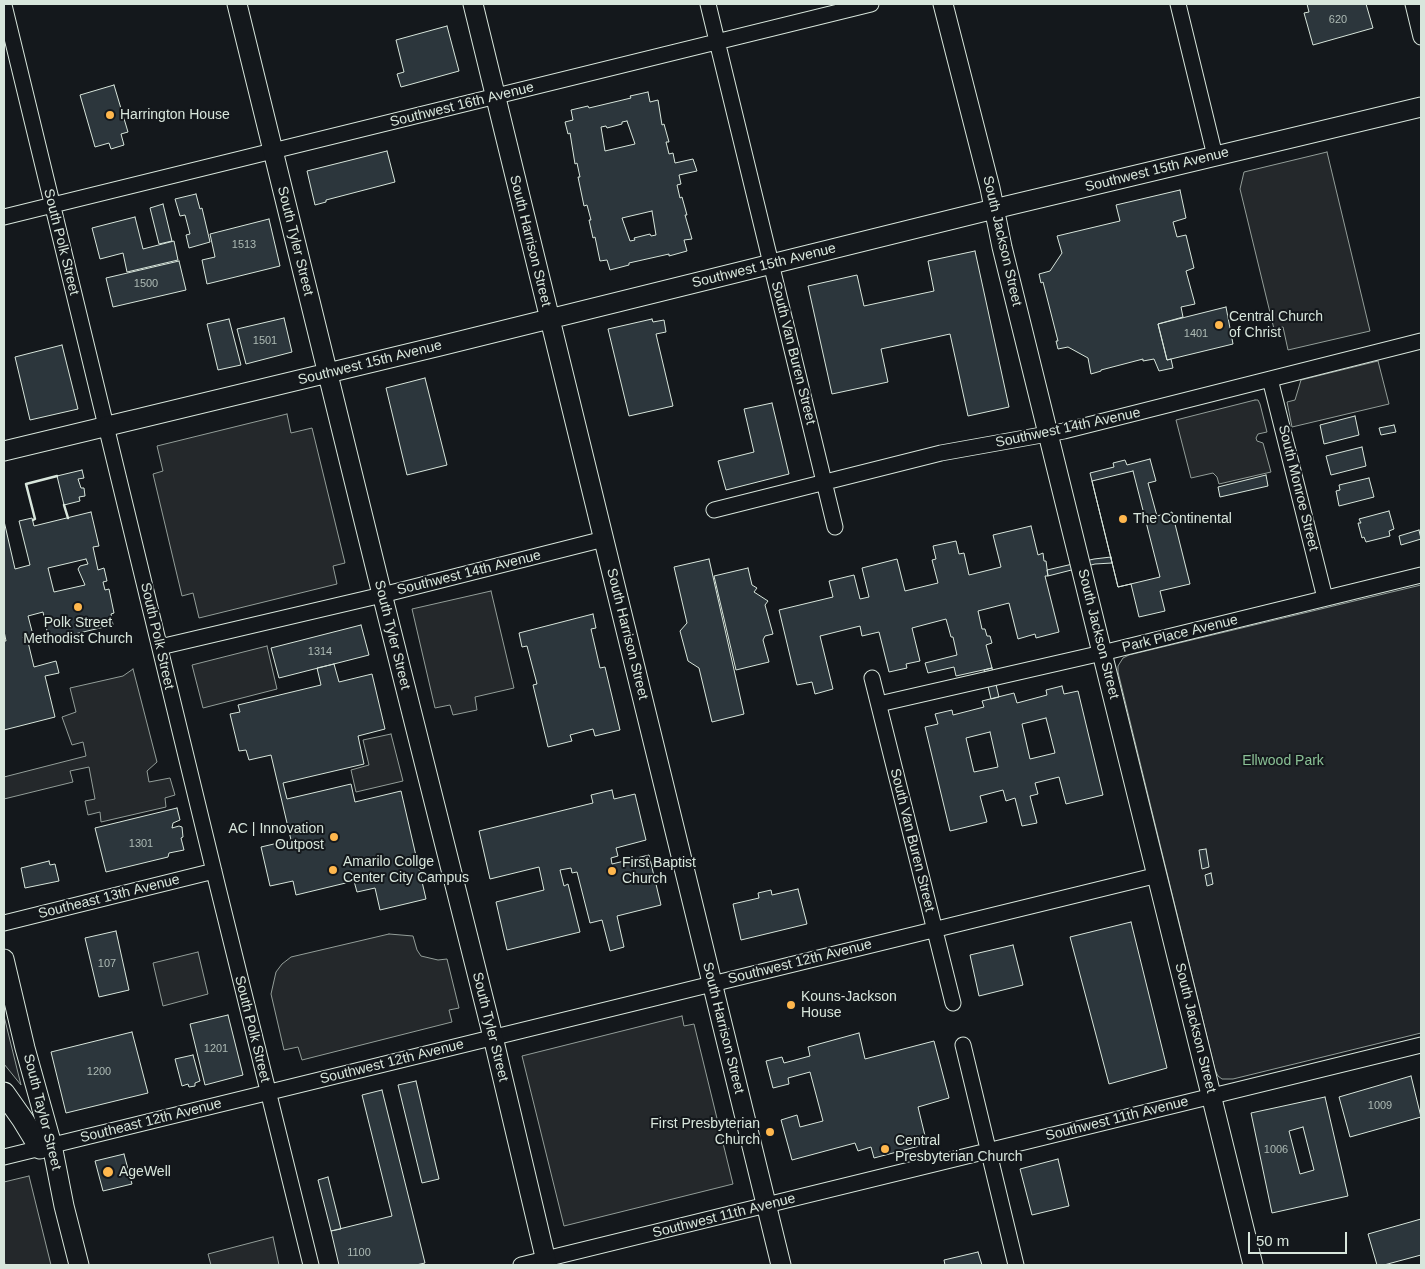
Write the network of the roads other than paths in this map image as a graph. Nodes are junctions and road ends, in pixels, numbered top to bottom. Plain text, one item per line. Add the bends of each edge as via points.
1 (237, 4) edge
2 (473, 4) edge
3 (708, 4) edge
4 (871, 4) edge
5 (943, 4) edge
6 (1178, 4) edge
7 (1413, 4) edge
8 (4, 5) edge
9 (1421, 37) edge
10 (717, 42) junction
11 (495, 96) junction
12 (1421, 107) edge
13 (273, 150) junction
14 (1215, 156) junction
15 (52, 205) junction
16 (994, 209) junction
17 (4, 217) edge
18 (771, 264) junction
19 (549, 319) junction
20 (1421, 341) edge
21 (327, 372) junction
22 (1270, 378) junction
23 (106, 426) junction
24 (1049, 433) junction
25 (4, 451) edge
26 (825, 482) junction
27 (714, 510) dead end
28 (835, 527) dead end
29 (604, 539) junction
30 (1421, 575) edge
31 (382, 595) junction
32 (1325, 598) junction
33 (160, 647) junction
34 (1102, 653) junction
35 (872, 678) dead end
36 (879, 704) junction
37 (214, 871) junction
38 (1158, 875) junction
39 (4, 923) edge
40 (934, 929) junction
41 (4, 959) edge
42 (712, 984) junction
43 (953, 1003) dead end
44 (493, 1037) junction
45 (963, 1045) dead end
46 (1421, 1046) edge
47 (4, 1093) edge
48 (268, 1093) junction
49 (1211, 1096) junction
50 (46, 1146) junction
51 (988, 1151) junction
52 (4, 1157) edge
53 (766, 1206) junction
54 (546, 1262) edge
55 (79, 1265) edge
56 (311, 1265) edge
57 (521, 1265) edge
58 (781, 1265) edge
59 (1016, 1265) edge
60 (1252, 1265) edge

1 - 13 main road, South Tyler Street
2 - 11 main road, South Harrison Street
3 - 10 street, South Van Buren Street
4 - 10 street, Southwest 16th Avenue
5 - 16 main road, South Jackson Street
6 - 14 street
7 - 9 street
8 - 15 street, South Polk Street
10 - 11 street, Southwest 16th Avenue
10 - 18 street, South Van Buren Street
11 - 13 street, Southwest 16th Avenue
11 - 19 main road, South Harrison Street
12 - 14 main road, Southwest 15th Avenue
13 - 15 street, Southwest 16th Avenue
13 - 21 main road, South Tyler Street
14 - 16 main road, Southwest 15th Avenue
15 - 17 street, Southwest 16th Avenue
15 - 23 street, South Polk Street
16 - 18 main road, Southwest 15th Avenue
16 - 24 main road, South Jackson Street
18 - 19 main road, Southwest 15th Avenue
18 - 26 street, South Van Buren Street
19 - 21 main road, Southwest 15th Avenue
19 - 29 main road, South Harrison Street
20 - 22 street, Southwest 14th Avenue
21 - 23 main road, Southwest 15th Avenue
21 - 31 main road, South Tyler Street
22 - 24 street, Southwest 14th Avenue
22 - 32 street, South Monroe Street
23 - 25 main road, Southwest 15th Avenue
23 - 33 street, South Polk Street
24 - 26 street, Southwest 14th Avenue via 947,452
24 - 34 main road, South Jackson Street
26 - 27 street, Southwest 14th Avenue
26 - 28 street, South Van Buren Street
29 - 31 street, Southwest 14th Avenue
29 - 42 main road, South Harrison Street
30 - 32 street, Park Place Avenue
31 - 33 street, Southwest 14th Avenue
31 - 44 main road, South Tyler Street
32 - 34 street, Park Place Avenue
33 - 37 street, South Polk Street
34 - 36 street, Park Place Avenue
34 - 38 main road, South Jackson Street
35 - 36 street, South Van Buren Street
36 - 40 street, South Van Buren Street
37 - 39 street, Southeast 13th Avenue
37 - 48 street, South Polk Street
38 - 40 street, Southwest 12th Avenue
38 - 49 main road, South Jackson Street
40 - 42 street, Southwest 12th Avenue
40 - 43 street, South Van Buren Street
41 - 50 main road, South Taylor Street
42 - 44 street, Southwest 12th Avenue
42 - 53 main road, South Harrison Street
44 - 48 street, Southwest 12th Avenue
44 - 54 main road, South Tyler Street
45 - 51 street
46 - 49 street, Southwest 11th Avenue
47 - 50 highway
48 - 50 street, Southeast 12th Avenue
48 - 56 street, South Polk Street
49 - 51 street, Southwest 11th Avenue
49 - 60 main road, South Jackson Street
50 - 52 street, Southeast 12th Avenue
50 - 55 main road, South Taylor Street via 48,1165 64,1206
51 - 53 street, Southwest 11th Avenue
51 - 59 street
53 - 54 street, Southwest 11th Avenue
53 - 58 main road, South Harrison Street
54 - 57 street, Southwest 11th Avenue

